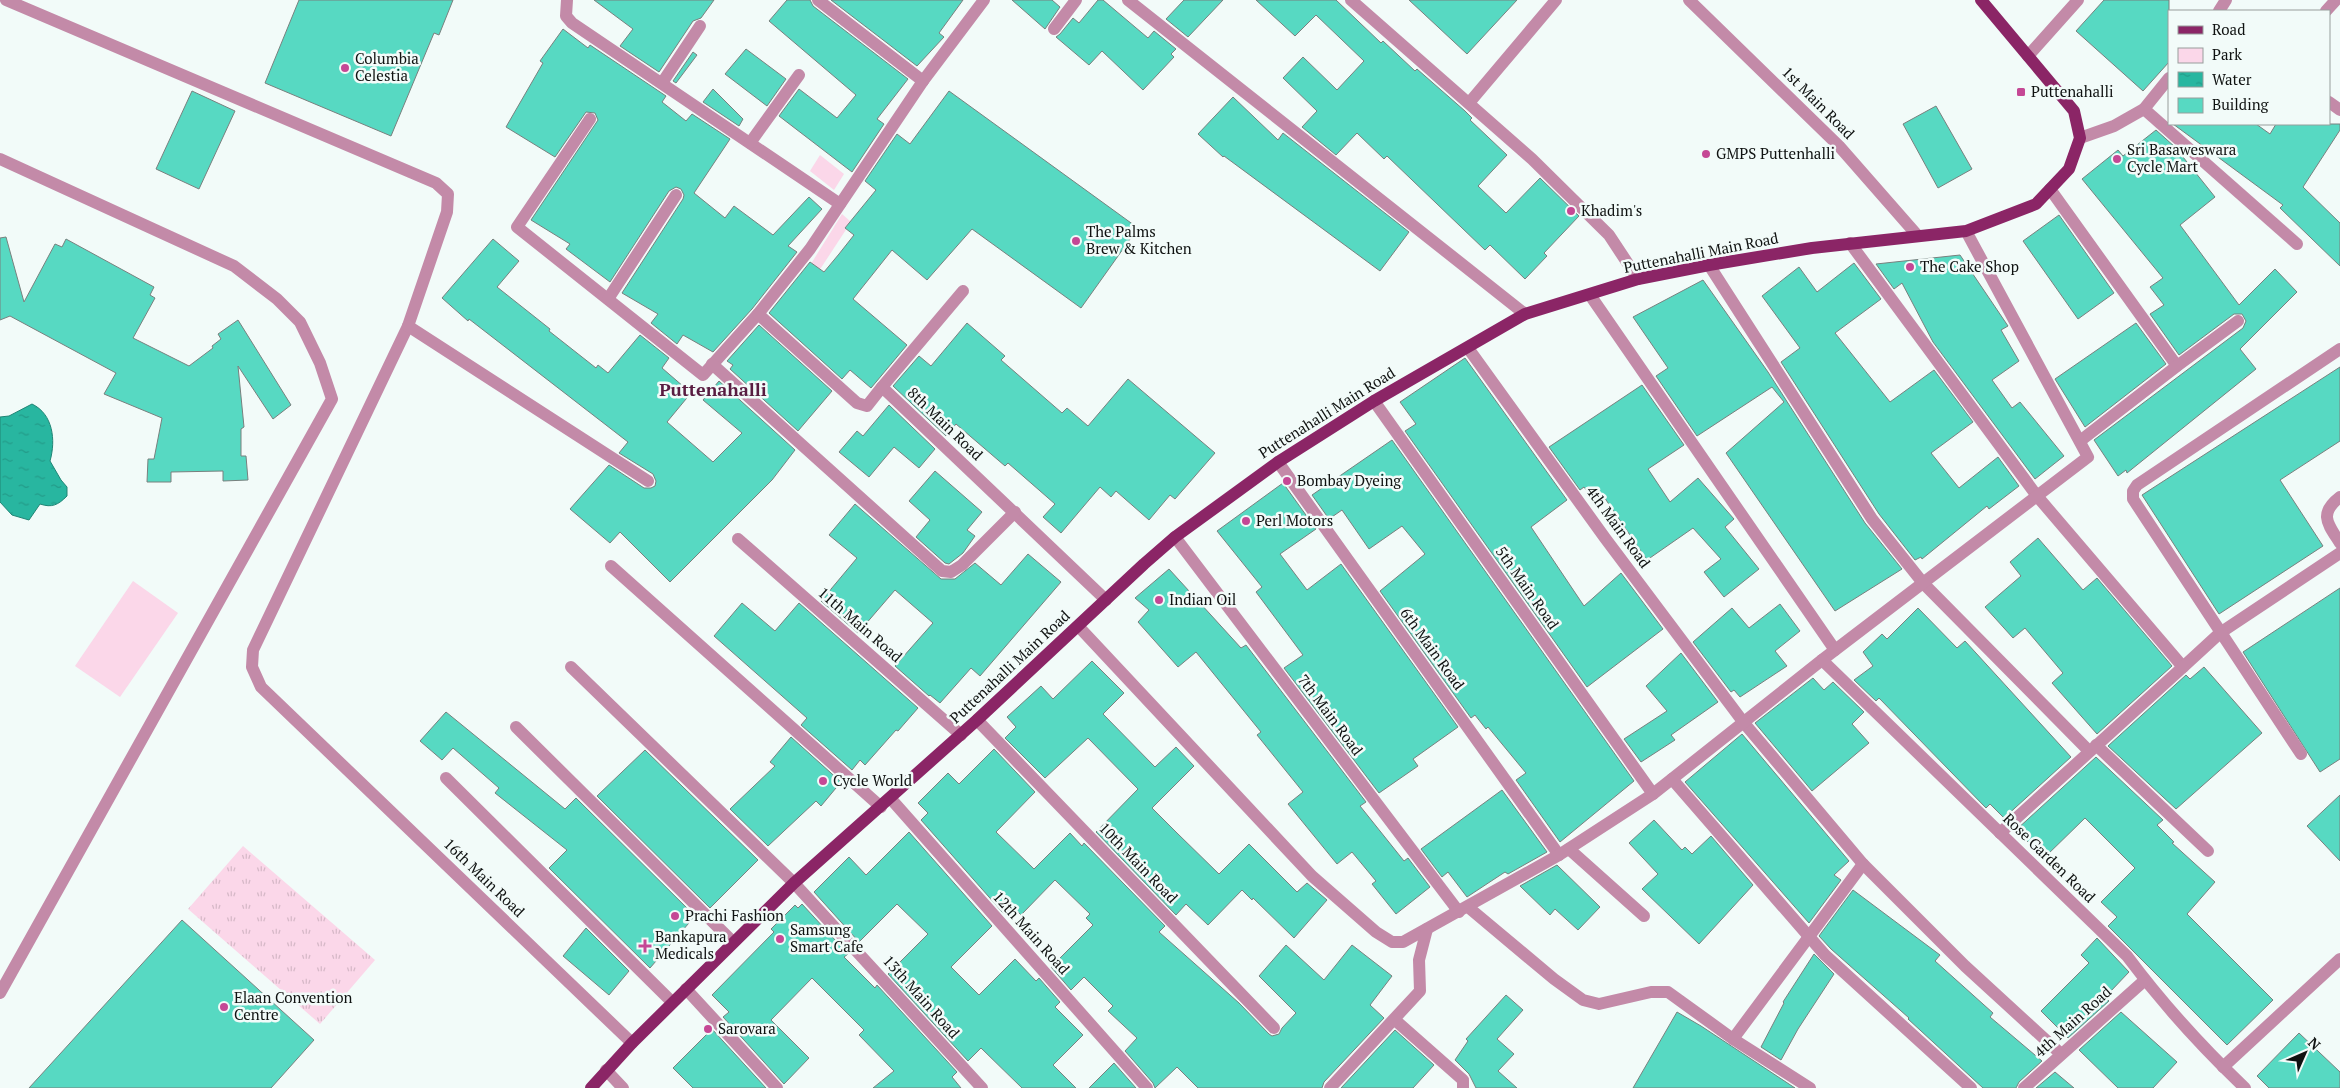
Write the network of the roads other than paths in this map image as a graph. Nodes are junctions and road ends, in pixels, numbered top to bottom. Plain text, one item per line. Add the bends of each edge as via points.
1 (6, 0) edge
2 (567, 0) edge
3 (818, 0) edge
4 (984, 0) edge
5 (1076, 0) edge
6 (1128, 0) edge
7 (1689, 0) edge
8 (1981, 0) edge
9 (2078, 0) edge
10 (2336, 0) edge
11 (1353, 1) edge
12 (1554, 1) edge
13 (2327, 10) edge
14 (700, 26) dead end
15 (1054, 29) dead end
16 (2028, 56) junction
17 (799, 75) dead end
18 (2168, 79) edge
19 (923, 81) junction
20 (662, 83) junction
21 (1469, 103) junction
22 (2144, 108) junction
23 (590, 119) dead end
24 (2080, 138) junction
25 (750, 143) junction
26 (0, 159) edge
27 (2050, 189) junction
28 (676, 195) dead end
29 (840, 204) junction
30 (1966, 231) junction
31 (1917, 235) junction
32 (1850, 244) junction
33 (2297, 244) dead end
34 (1709, 264) junction
35 (1638, 279) junction
36 (963, 291) dead end
37 (1590, 295) junction
38 (608, 299) junction
39 (758, 314) junction
40 (1525, 314) junction
41 (2238, 321) dead end
42 (408, 326) junction
43 (1468, 348) junction
44 (2340, 349) edge
45 (712, 364) junction
46 (2177, 366) junction
47 (882, 387) junction
48 (1374, 401) junction
49 (2080, 441) junction
50 (1278, 462) junction
51 (648, 481) dead end
52 (2037, 496) junction
53 (2340, 497) edge
54 (1014, 512) junction
55 (1175, 537) junction
56 (738, 539) dead end
57 (2340, 543) edge
58 (2340, 552) edge
59 (611, 566) dead end
60 (1923, 583) junction
61 (1106, 600) junction
62 (1079, 626) junction
63 (2220, 633) junction
64 (1835, 650) junction
65 (1822, 660) junction
66 (571, 667) dead end
67 (2183, 667) junction
68 (977, 720) junction
69 (1744, 723) junction
70 (516, 727) dead end
71 (961, 735) junction
72 (2093, 748) junction
73 (2301, 754) dead end
74 (446, 778) dead end
75 (1672, 779) junction
76 (1653, 794) junction
77 (886, 803) junction
78 (2000, 832) junction
79 (2208, 851) dead end
80 (1564, 852) junction
81 (1863, 864) junction
82 (794, 883) junction
83 (1464, 910) junction
84 (1644, 916) dead end
85 (1427, 929) junction
86 (1808, 936) junction
87 (733, 942) junction
88 (2340, 959) edge
89 (2145, 980) junction
90 (686, 989) junction
91 (0, 993) edge
92 (672, 1002) junction
93 (1395, 1020) junction
94 (1274, 1028) dead end
95 (1733, 1039) junction
96 (632, 1043) junction
97 (2061, 1054) junction
98 (2223, 1067) junction
99 (606, 1070) junction
100 (591, 1088) edge
101 (623, 1088) edge
102 (777, 1088) edge
103 (982, 1088) edge
104 (1148, 1088) edge
105 (1330, 1088) edge
106 (1463, 1088) edge
107 (1810, 1088) edge
108 (1971, 1088) edge
109 (2024, 1088) edge
110 (2245, 1088) edge

1 - 42 street, 16th Main Road via 436,183 448,194 447,212
2 - 20 street via 566,16 572,23
3 - 19 street
4 - 19 street
5 - 15 street
6 - 40 street
7 - 31 street, 1st Main Road via 1839,146
8 - 16 main road
9 - 16 street
10 - 13 street
11 - 21 street
12 - 21 street
14 - 20 street
16 - 24 main road via 2074,111
17 - 25 street
18 - 22 street
19 - 29 street
20 - 25 street
21 - 35 street via 1609,235
22 - 24 street via 2114,126
22 - 33 street
23 - 38 street via 517,227
24 - 27 main road, Puttenahalli Main Road via 2069,168
25 - 29 street
26 - 91 street via 234,266 277,299 300,322 320,363 332,399
27 - 30 main road, Puttenahalli Main Road via 2036,204
27 - 46 street
28 - 38 street
29 - 39 street via 810,249
30 - 31 main road, Puttenahalli Main Road
30 - 49 street
31 - 32 main road, Puttenahalli Main Road
32 - 34 main road, Puttenahalli Main Road
32 - 52 street
34 - 35 main road, Puttenahalli Main Road
34 - 60 street via 1872,519
35 - 37 main road, Puttenahalli Main Road
36 - 47 street
37 - 40 main road, Puttenahalli Main Road
37 - 64 street
38 - 45 street via 703,375
39 - 45 street
39 - 47 street via 857,403 867,406
40 - 43 main road, Puttenahalli Main Road
41 - 46 street
42 - 51 street
42 - 96 street, 16th Main Road via 253,650 252,666 261,687
43 - 48 main road, Puttenahalli Main Road
43 - 69 street, 4th Main Road
44 - 63 street via 2137,485 2133,492 2133,499
45 - 54 street via 942,571 951,572 962,566
46 - 49 street
47 - 54 street, 8th Main Road
48 - 50 main road, Puttenahalli Main Road
48 - 76 street, 5th Main Road
49 - 52 street via 2088,457
50 - 55 main road, Puttenahalli Main Road
50 - 80 street, 6th Main Road
52 - 60 street
52 - 67 street
53 - 57 street via 2327,510 2327,521
54 - 61 street, 8th Main Road
55 - 61 main road, Puttenahalli Main Road
55 - 83 street, 7th Main Road
56 - 71 street, 11th Main Road
58 - 63 street
59 - 77 street, 12th Main Road
60 - 64 street
60 - 72 street
61 - 62 main road, Puttenahalli Main Road
62 - 68 main road, Puttenahalli Main Road
62 - 85 street via 1319,883 1392,942 1403,942
63 - 67 street
63 - 73 street
64 - 65 street
65 - 69 street
65 - 78 street, Rose Garden Road
66 - 82 street, 13th Main Road
67 - 72 street
68 - 71 main road, Puttenahalli Main Road
68 - 94 street, 10th Main Road
69 - 75 street
69 - 81 street, 4th Main Road
70 - 87 street
71 - 77 main road, Puttenahalli Main Road
72 - 78 street
72 - 79 street
74 - 92 street
75 - 76 street
75 - 86 street
76 - 80 street
77 - 82 main road, Puttenahalli Main Road
77 - 104 street, 12th Main Road
78 - 89 street, Rose Garden Road via 2127,956
80 - 83 street
80 - 84 street, 6th Main Road
81 - 86 street
81 - 97 street, 4th Main Road via 1965,966
82 - 87 main road, Puttenahalli Main Road
82 - 103 street, 13th Main Road
83 - 85 street
83 - 95 street, 7th Main Road via 1583,1000 1599,1004 1651,992 1668,992
85 - 93 street via 1419,960 1420,991
86 - 95 street
86 - 108 street
87 - 90 main road, Puttenahalli Main Road
88 - 98 street
89 - 97 street, 4th Main Road
89 - 98 street, Rose Garden Road
90 - 92 main road, Puttenahalli Main Road
90 - 102 street
92 - 96 main road, Puttenahalli Main Road
93 - 105 street
93 - 106 street via 1463,1080
95 - 107 street, 7th Main Road
96 - 99 main road, Puttenahalli Main Road
97 - 109 street, 4th Main Road
98 - 110 street, Rose Garden Road
99 - 100 main road, Puttenahalli Main Road
99 - 101 street

